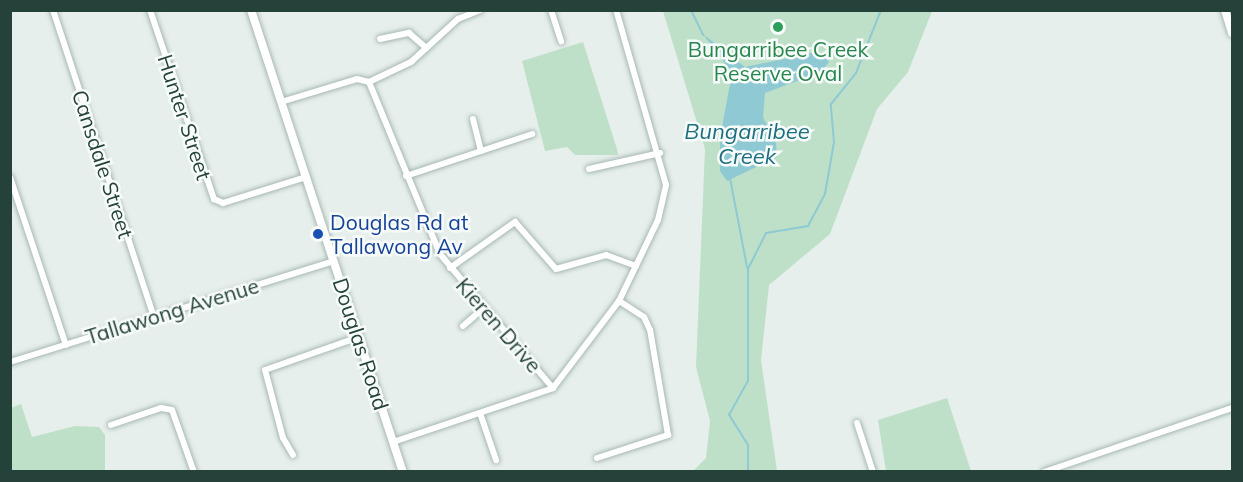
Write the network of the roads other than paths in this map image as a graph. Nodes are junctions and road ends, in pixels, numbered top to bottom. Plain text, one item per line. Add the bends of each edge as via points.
1 (53, 10) edge
2 (150, 10) edge
3 (251, 10) edge
4 (480, 10) edge
5 (551, 10) edge
6 (616, 10) edge
7 (1225, 10) edge
8 (1233, 33) edge
9 (380, 39) dead end
10 (561, 42) dead end
11 (426, 48) junction
12 (369, 82) junction
13 (281, 102) junction
14 (473, 119) dead end
15 (532, 134) dead end
16 (481, 151) junction
17 (660, 153) junction
18 (589, 169) dead end
19 (10, 177) edge
20 (306, 177) junction
21 (406, 177) junction
22 (334, 261) junction
23 (636, 266) junction
24 (450, 268) junction
25 (619, 301) junction
26 (484, 308) junction
27 (154, 317) junction
28 (463, 326) dead end
29 (359, 337) junction
30 (66, 345) junction
31 (10, 362) edge
32 (553, 388) junction
33 (1233, 408) edge
34 (480, 413) junction
35 (857, 423) dead end
36 (111, 424) dead end
37 (393, 442) junction
38 (293, 455) dead end
39 (597, 458) dead end
40 (496, 460) dead end
41 (194, 471) edge
42 (403, 471) edge
43 (873, 471) edge
44 (1044, 471) edge

1 - 27 street, Cansdale Street
2 - 20 street, Hunter Street via 214,199 224,203
3 - 13 street, Douglas Road
4 - 11 street via 458,20
5 - 10 street
6 - 17 street
7 - 8 street
9 - 11 street via 409,33
11 - 12 street via 411,62
12 - 13 street via 357,79
12 - 21 street, Kieren Drive
13 - 20 street, Douglas Road
14 - 16 street
15 - 16 street
16 - 21 street
17 - 18 street
17 - 23 street via 664,203
19 - 30 street
20 - 22 street, Douglas Road
21 - 24 street, Kieren Drive via 431,238
22 - 27 street, Tallawong Avenue
22 - 29 street, Douglas Road
23 - 24 street via 606,255 556,269 515,222
23 - 25 street
24 - 26 street, Kieren Drive
25 - 32 street
25 - 39 street via 644,317 650,330 668,435
26 - 28 street
26 - 32 street, Kieren Drive
27 - 30 street, Tallawong Avenue
29 - 37 street, Douglas Road
29 - 38 street via 265,370 283,438
30 - 31 street, Tallawong Avenue
32 - 34 street
33 - 44 street
34 - 37 street
34 - 40 street
35 - 43 street
36 - 41 street via 161,408 172,410
37 - 42 street, Douglas Road

